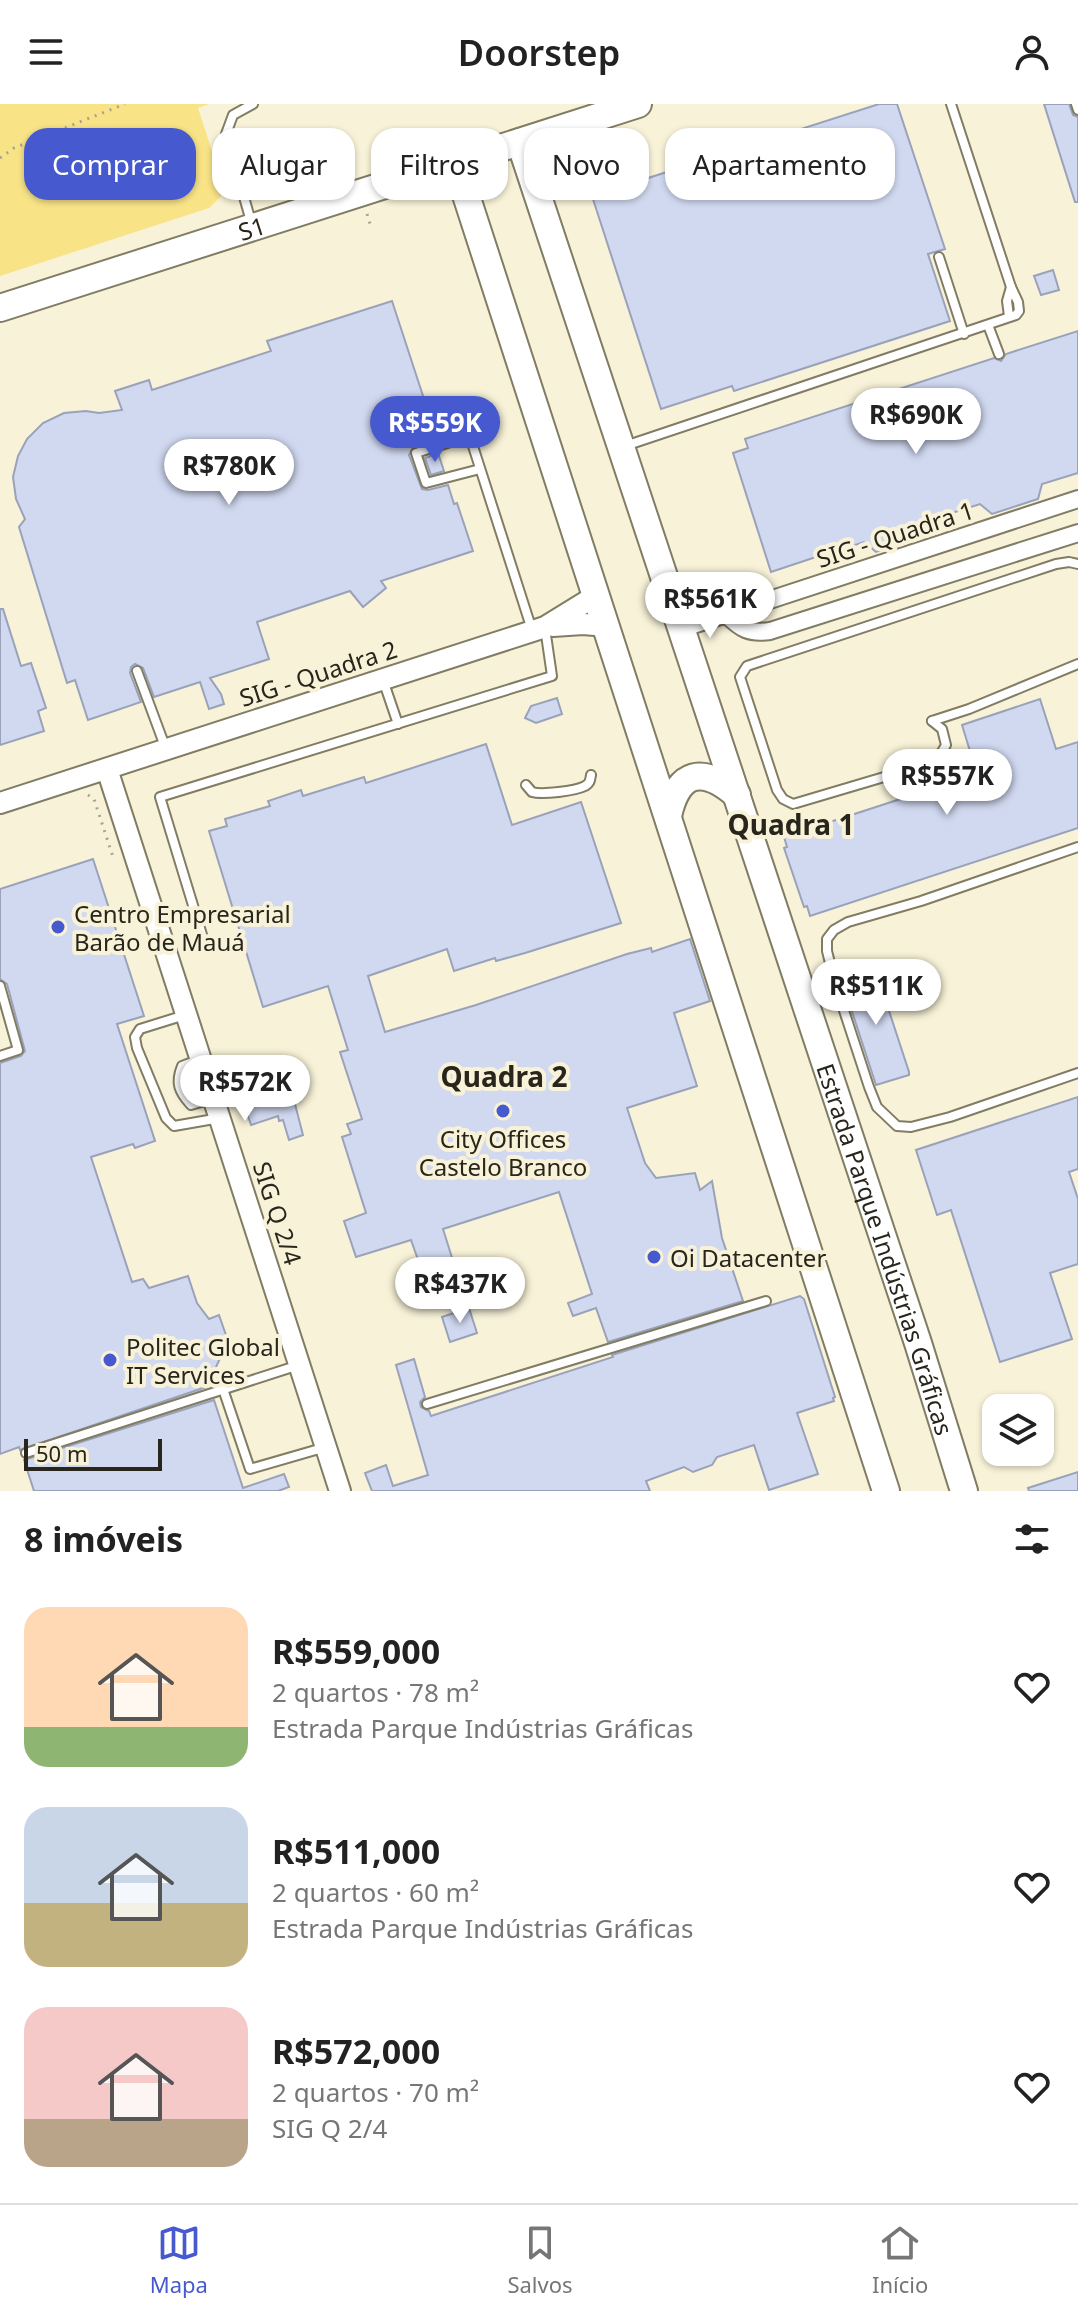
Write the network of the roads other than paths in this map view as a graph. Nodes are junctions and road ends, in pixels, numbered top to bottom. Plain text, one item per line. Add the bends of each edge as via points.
1 (253, 104) edge
2 (638, 104) edge
3 (951, 104) edge
4 (1076, 104) edge
5 (1078, 110) edge
6 (520, 142) junction
7 (508, 146) edge
8 (371, 188) edge
9 (468, 200) edge
10 (252, 226) junction
11 (939, 257) dead end
12 (0, 308) edge
13 (988, 325) junction
14 (964, 334) junction
15 (999, 354) dead end
16 (621, 448) junction
17 (480, 469) junction
18 (1078, 499) edge
19 (1078, 533) edge
20 (1078, 564) edge
21 (597, 595) junction
22 (726, 614) junction
23 (607, 626) junction
24 (539, 629) junction
25 (681, 629) junction
26 (1078, 664) edge
27 (137, 671) dead end
28 (383, 680) junction
29 (398, 724) junction
30 (167, 750) junction
31 (107, 769) junction
32 (591, 775) dead end
33 (526, 785) dead end
34 (737, 795) junction
35 (0, 803) edge
36 (668, 816) junction
37 (1078, 847) edge
38 (206, 948) dead end
39 (0, 986) edge
40 (186, 1015) junction
41 (0, 1056) edge
42 (200, 1059) junction
43 (1078, 1073) edge
44 (216, 1108) junction
45 (766, 1301) dead end
46 (300, 1365) junction
47 (223, 1389) junction
48 (427, 1404) dead end
49 (326, 1447) junction
50 (26, 1453) dead end
51 (340, 1491) edge
52 (886, 1491) edge
53 (964, 1491) edge

1 - 10 lane via 233,115 226,134
2 - 6 main road, S1
3 - 13 lane via 1018,302 1016,315
4 - 5 lane
6 - 7 main road, S1
6 - 16 main road, Estrada Parque Indústrias Gráficas
8 - 10 main road, S1
9 - 21 main road
10 - 12 main road, S1
11 - 14 lane
13 - 14 lane
13 - 15 lane
14 - 16 lane
16 - 25 main road, Estrada Parque Indústrias Gráficas
17 - 17 lane via 472,443 463,438 416,453 426,483
17 - 24 lane
18 - 22 street, SIG - Quadra 1
19 - 22 street via 770,631 744,631
20 - 26 lane via 1056,564 747,666 740,677 777,790 793,804 928,764 946,745 942,729 932,721
21 - 23 main road
21 - 24 street, SIG - Quadra 2
22 - 25 street, SIG - Quadra 1
23 - 24 street, SIG - Quadra 2
23 - 36 main road
24 - 28 street, SIG - Quadra 2
24 - 29 lane via 552,676
25 - 34 main road, Estrada Parque Indústrias Gráficas
27 - 30 lane
28 - 29 lane
28 - 30 street, SIG - Quadra 2
29 - 38 lane via 160,797
30 - 31 street, SIG - Quadra 2
31 - 35 street, SIG - Quadra 2
31 - 40 street, SIG Q 2/4
32 - 33 lane via 583,787 545,794
34 - 36 main road via 719,780 695,778 673,793
34 - 53 main road, Estrada Parque Indústrias Gráficas
36 - 52 main road
37 - 43 lane via 848,922 827,939 835,983 869,1087 877,1107 897,1126 950,1117
39 - 41 lane via 18,1050
40 - 42 street, SIG Q 2/4
40 - 44 lane via 140,1029 137,1048 174,1126
42 - 44 street, SIG Q 2/4
42 - 44 lane via 182,1066 177,1078 181,1094 191,1105
44 - 46 street, SIG Q 2/4
45 - 48 lane
46 - 47 lane
46 - 49 street, SIG Q 2/4
47 - 49 lane via 250,1469
47 - 50 lane
49 - 51 street, SIG Q 2/4

